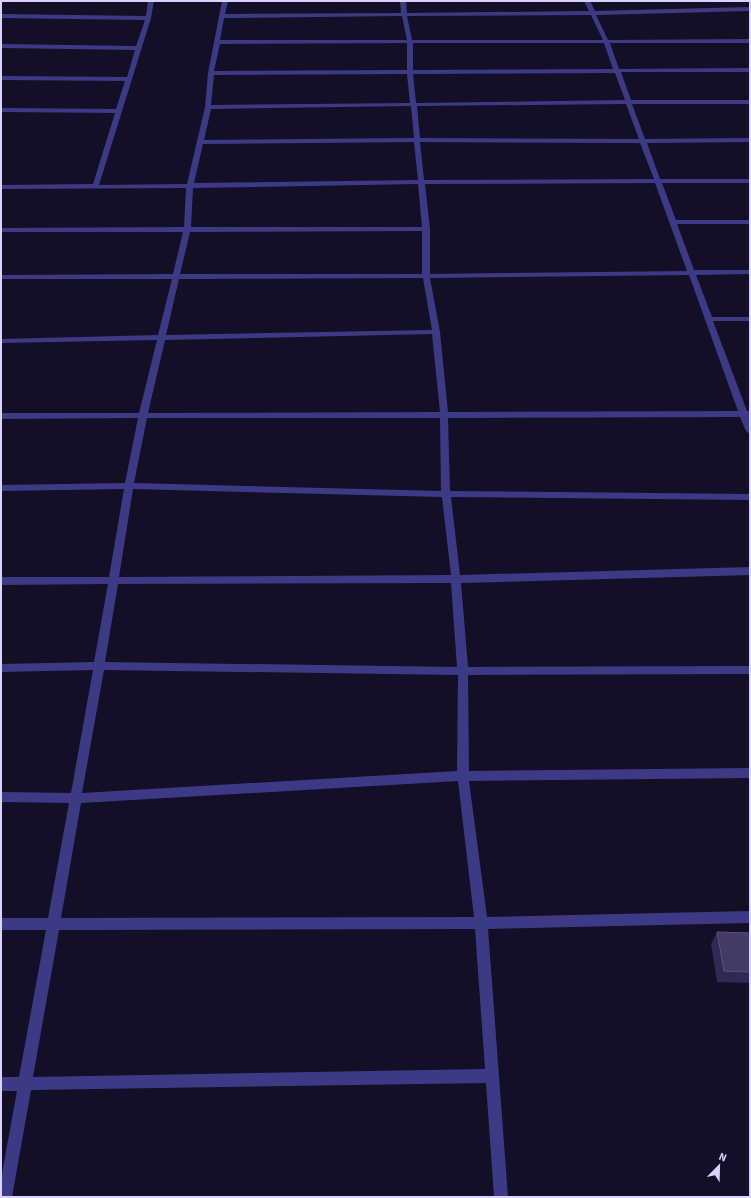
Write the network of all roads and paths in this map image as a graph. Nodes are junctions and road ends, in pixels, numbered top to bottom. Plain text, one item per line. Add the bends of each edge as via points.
1 (151, 1) edge
2 (225, 1) edge
3 (403, 1) edge
4 (587, 1) edge
5 (750, 9) edge
6 (593, 13) junction
7 (404, 15) junction
8 (1, 16) edge
9 (223, 16) junction
10 (148, 18) junction
11 (606, 41) junction
12 (750, 41) edge
13 (217, 42) junction
14 (410, 43) junction
15 (1, 46) edge
16 (139, 48) junction
17 (750, 70) edge
18 (617, 71) junction
19 (410, 72) junction
20 (211, 73) junction
21 (1, 78) edge
22 (129, 79) junction
23 (628, 102) junction
24 (750, 102) edge
25 (413, 105) junction
26 (208, 107) junction
27 (1, 110) edge
28 (120, 111) junction
29 (416, 140) junction
30 (750, 140) edge
31 (643, 141) junction
32 (201, 142) junction
33 (750, 181) edge
34 (421, 182) junction
35 (658, 182) junction
36 (190, 185) junction
37 (96, 186) junction
38 (1, 187) edge
39 (673, 222) junction
40 (750, 222) edge
41 (426, 228) junction
42 (1, 230) edge
43 (187, 231) junction
44 (692, 272) junction
45 (750, 272) edge
46 (176, 276) junction
47 (426, 276) junction
48 (1, 277) edge
49 (709, 319) junction
50 (750, 319) edge
51 (436, 332) junction
52 (162, 337) junction
53 (1, 341) edge
54 (444, 414) junction
55 (747, 414) edge
56 (143, 415) junction
57 (1, 416) edge
58 (750, 431) edge
59 (129, 486) junction
60 (1, 488) edge
61 (446, 494) junction
62 (750, 497) edge
63 (750, 571) edge
64 (456, 579) junction
65 (114, 580) junction
66 (1, 581) edge
67 (99, 666) junction
68 (1, 668) edge
69 (750, 670) edge
70 (463, 671) junction
71 (750, 773) edge
72 (463, 776) junction
73 (1, 797) edge
74 (76, 798) junction
75 (750, 917) edge
76 (481, 923) junction
77 (1, 924) edge
78 (54, 924) junction
79 (492, 1076) junction
80 (1, 1084) edge
81 (25, 1084) junction
82 (5, 1197) edge
83 (501, 1197) edge

1 - 10 street
2 - 9 street
3 - 7 street
4 - 6 street
5 - 6 street
6 - 7 street
6 - 11 street
7 - 9 street
7 - 14 street
8 - 10 street
9 - 13 street
10 - 16 street
11 - 12 street
11 - 14 street
11 - 18 street
13 - 14 street
13 - 20 street
14 - 19 street
15 - 16 street
16 - 22 street
17 - 18 street
18 - 19 street
18 - 23 street
19 - 20 street
19 - 25 street
20 - 26 street
21 - 22 street
22 - 28 street
23 - 24 street
23 - 25 street
23 - 31 street
25 - 26 street
25 - 29 street
26 - 32 street
27 - 28 street
28 - 37 street
29 - 31 street
29 - 32 street
29 - 34 street
30 - 31 street
31 - 35 street
32 - 36 street
33 - 35 street
34 - 35 street
34 - 36 street
34 - 41 street
35 - 39 street
36 - 37 street
36 - 43 street
37 - 38 street
39 - 40 street
39 - 44 street
41 - 43 street
41 - 47 street
42 - 43 street
43 - 46 street
44 - 45 street
44 - 47 street
44 - 49 street
46 - 47 street
46 - 48 street
46 - 52 street
47 - 51 street
49 - 50 street
49 - 55 street
51 - 52 street
51 - 54 street
52 - 53 street
52 - 56 street
54 - 55 street
54 - 56 street
54 - 61 street
55 - 58 street
56 - 57 street
56 - 59 street
59 - 60 street
59 - 61 street
59 - 65 street
61 - 62 street
61 - 64 street
63 - 64 street
64 - 65 street
64 - 70 street
65 - 66 street
65 - 67 street
67 - 68 street
67 - 70 street
67 - 74 street
69 - 70 street
70 - 72 street
71 - 72 street
72 - 74 street
72 - 76 street
73 - 74 street
74 - 78 street
75 - 76 street
76 - 78 street
76 - 79 street
77 - 78 street
78 - 81 street
79 - 81 street
79 - 83 street
80 - 81 street
81 - 82 street

